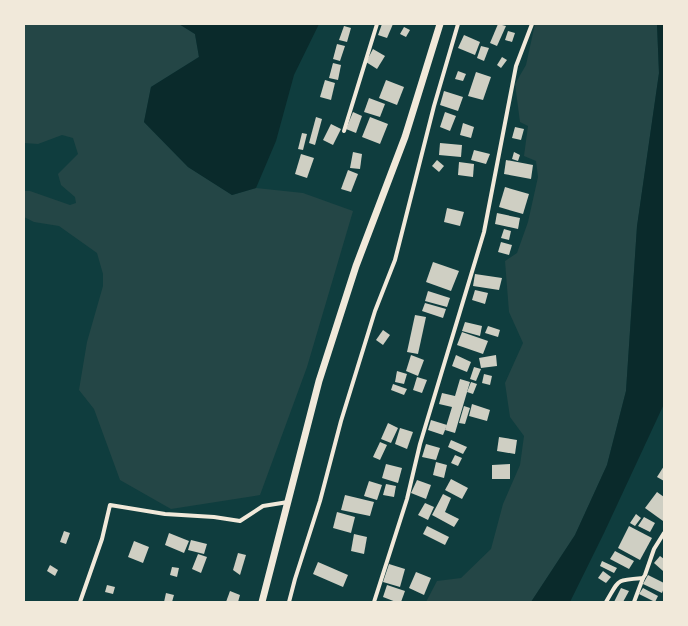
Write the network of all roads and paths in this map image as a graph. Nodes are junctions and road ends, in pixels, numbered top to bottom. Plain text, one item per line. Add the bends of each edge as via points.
1 (377, 24) edge
2 (440, 24) edge
3 (458, 24) edge
4 (532, 24) edge
5 (344, 131) dead end
6 (288, 502) junction
7 (664, 533) edge
8 (643, 578) junction
9 (80, 602) edge
10 (262, 602) edge
11 (289, 602) edge
12 (374, 602) edge
13 (606, 602) edge
14 (634, 602) edge

1 - 5 street
2 - 6 street via 404,137 356,266 318,380
3 - 11 street via 434,106 395,260 366,338
4 - 12 street via 516,66 484,232 420,444 407,499
6 - 9 street via 263,506 240,521 110,506 102,539
6 - 10 street
7 - 8 street via 654,549
8 - 13 street via 622,579
8 - 14 street

